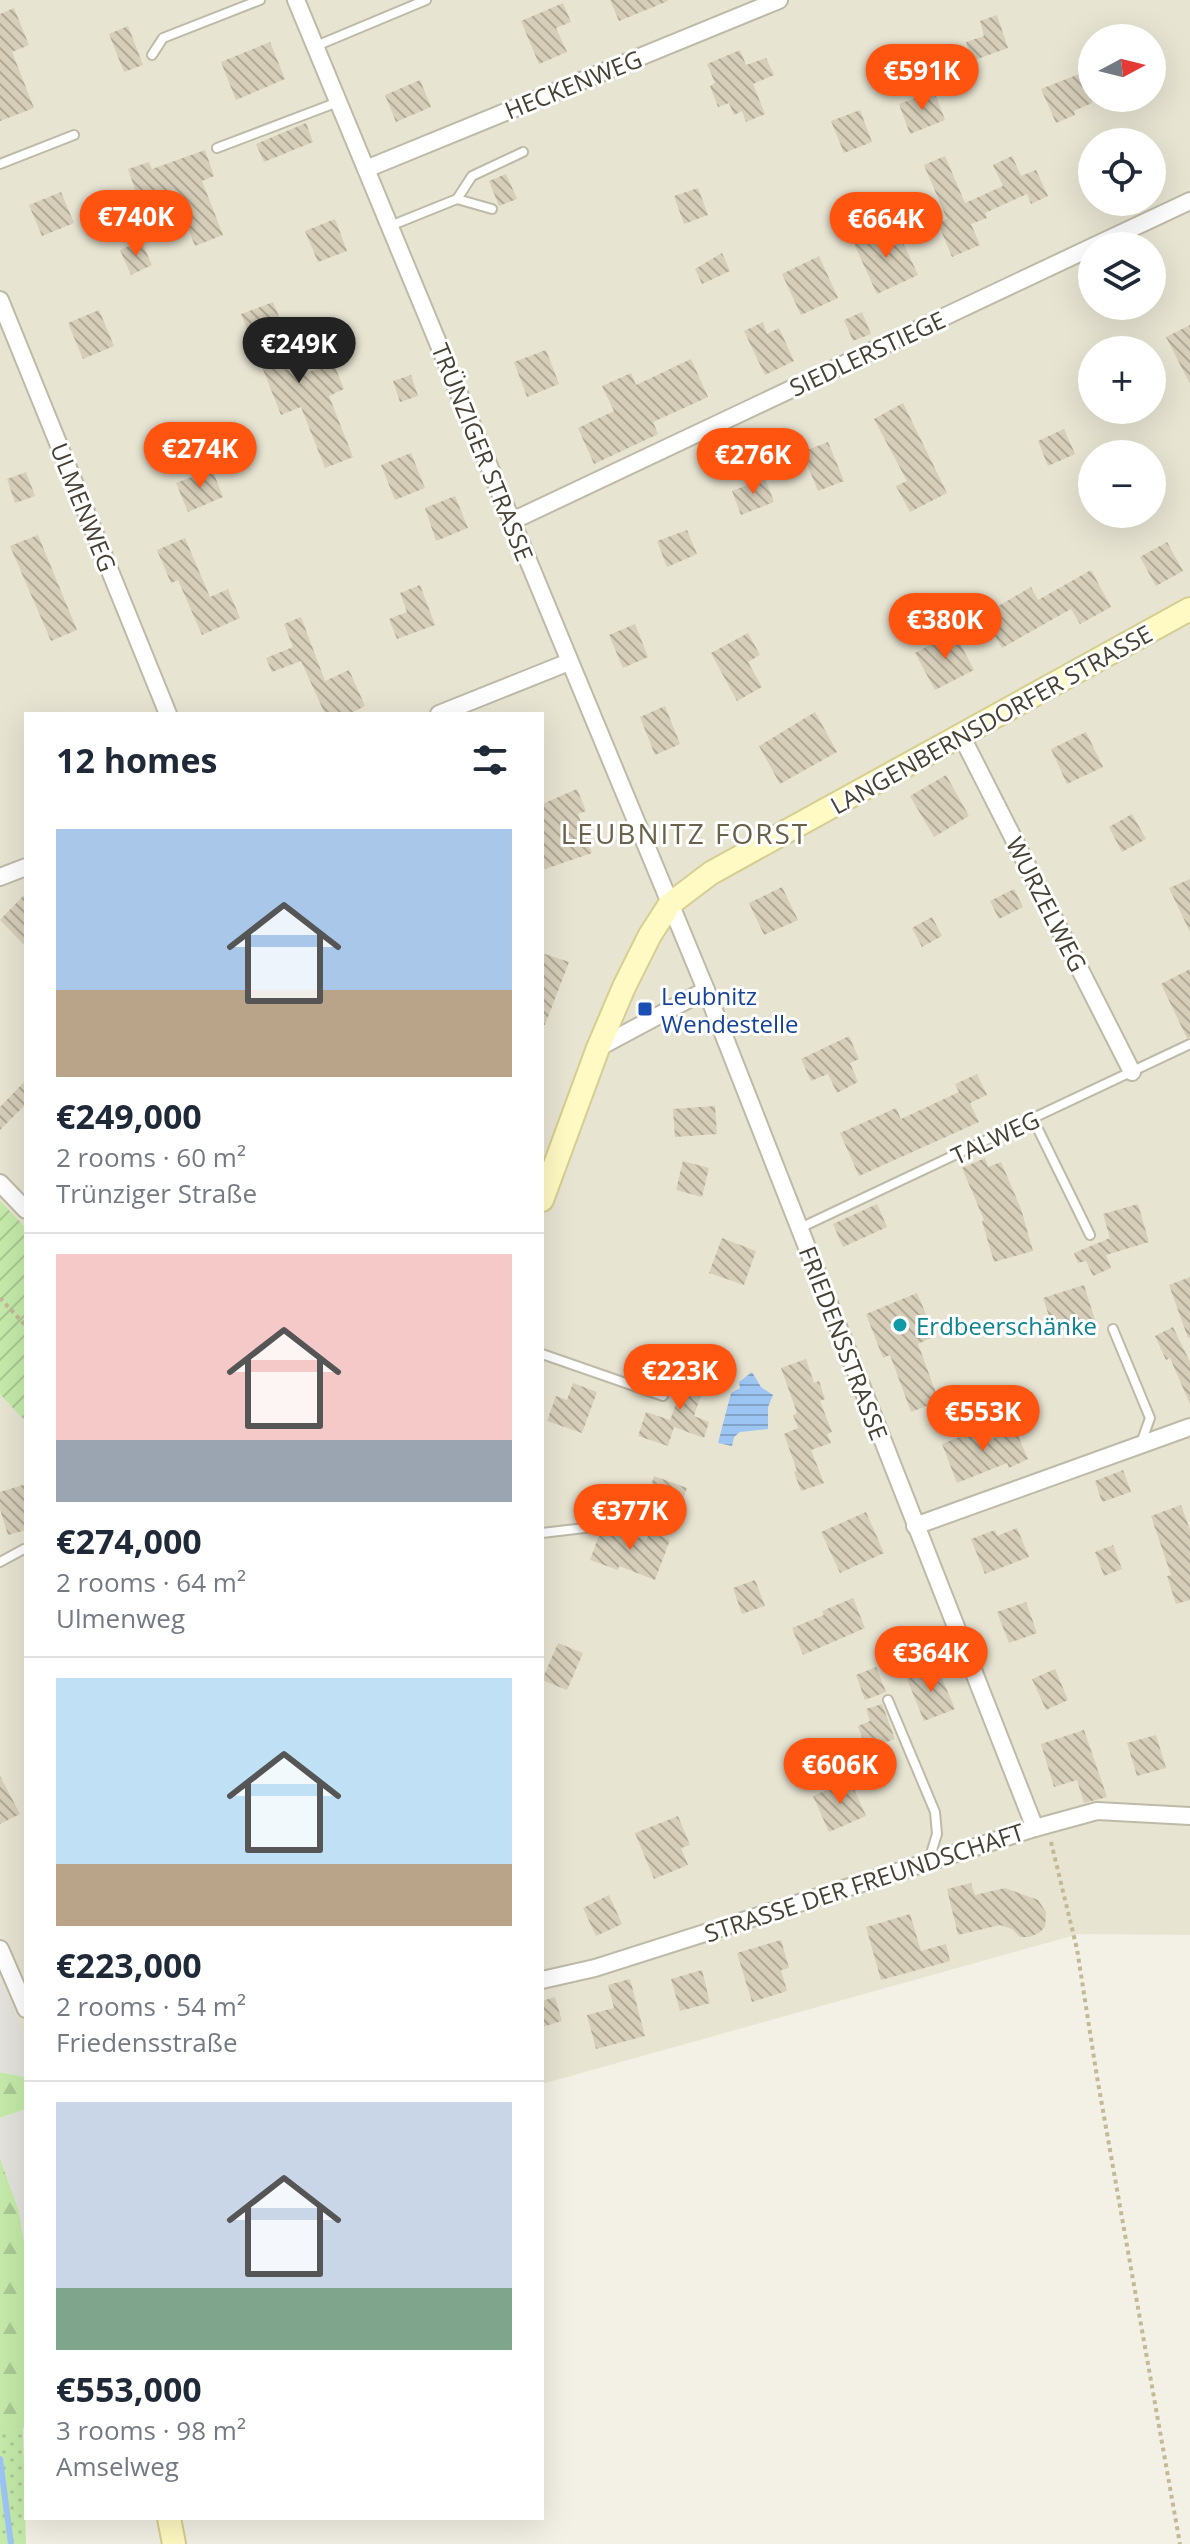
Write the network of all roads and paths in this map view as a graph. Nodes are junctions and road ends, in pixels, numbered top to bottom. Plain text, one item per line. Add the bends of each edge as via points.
1 (260, 0) edge
2 (296, 0) edge
3 (426, 0) edge
4 (779, 0) edge
5 (315, 47) junction
6 (152, 55) dead end
7 (338, 102) junction
8 (74, 135) dead end
9 (217, 148) dead end
10 (523, 152) dead end
11 (0, 164) edge
12 (366, 169) junction
13 (457, 199) junction
14 (1190, 201) edge
15 (492, 209) dead end
16 (390, 226) junction
17 (1123, 232) edge
18 (1078, 253) edge
19 (0, 300) edge
20 (512, 521) junction
21 (1190, 609) edge
22 (569, 662) junction
23 (167, 712) edge
24 (444, 712) edge
25 (961, 735) junction
26 (24, 868) edge
27 (0, 877) edge
28 (670, 904) junction
29 (706, 990) junction
30 (1190, 1044) edge
31 (598, 1048) junction
32 (1132, 1072) junction
33 (1033, 1119) junction
34 (0, 1183) edge
35 (544, 1195) edge
36 (24, 1208) edge
37 (799, 1228) junction
38 (1090, 1235) dead end
39 (0, 1298) edge
40 (24, 1324) edge
41 (1113, 1329) dead end
42 (544, 1355) edge
43 (663, 1396) dead end
44 (1190, 1427) edge
45 (1141, 1445) junction
46 (915, 1526) junction
47 (593, 1527) dead end
48 (544, 1533) edge
49 (24, 1549) dead end
50 (0, 1562) edge
51 (888, 1700) dead end
52 (1190, 1816) edge
53 (1041, 1826) junction
54 (929, 1862) junction
55 (0, 1949) edge
56 (544, 1980) edge
57 (24, 2004) edge
58 (169, 2520) edge
59 (174, 2544) edge
60 (1180, 2544) edge

1 - 6 lane via 163,38
2 - 5 street, TRÜNZIGER STRASSE
3 - 5 lane
4 - 12 street, HECKENWEG
5 - 7 street, TRÜNZIGER STRASSE
7 - 9 lane
7 - 12 street, TRÜNZIGER STRASSE
8 - 11 lane
10 - 13 lane via 472,176
12 - 16 street, TRÜNZIGER STRASSE
13 - 15 lane
13 - 16 lane
14 - 17 street, SIEDLERSTIEGE
16 - 20 street, TRÜNZIGER STRASSE
18 - 20 street, SIEDLERSTIEGE
19 - 23 street, ULMENWEG
20 - 22 street, TRÜNZIGER STRASSE
21 - 25 street, LANGENBERNSDORFER STRASSE
22 - 24 street
22 - 28 street, TRÜNZIGER STRASSE
25 - 28 street, LANGENBERNSDORFER STRASSE via 711,873
25 - 32 street, WURZELWEG
26 - 27 street
28 - 29 street, FRIEDENSSTRASSE
28 - 31 street via 624,987
29 - 31 street
29 - 37 street, FRIEDENSSTRASSE
30 - 32 lane, TALWEG
31 - 35 street
32 - 33 lane, TALWEG
33 - 37 lane, TALWEG
33 - 38 lane
34 - 36 street
37 - 46 street, FRIEDENSSTRASSE
39 - 40 path
41 - 45 lane via 1150,1418
42 - 43 lane
44 - 45 street
45 - 46 street
46 - 53 street, FRIEDENSSTRASSE
47 - 48 lane
49 - 50 lane
51 - 54 lane via 935,1812 937,1834
52 - 53 street, STRASSE DER FREUNDSCHAFT via 1097,1811
53 - 54 street, STRASSE DER FREUNDSCHAFT
53 - 60 path via 1064,1888 1077,1949
54 - 56 street, STRASSE DER FREUNDSCHAFT
55 - 57 street
58 - 59 street

